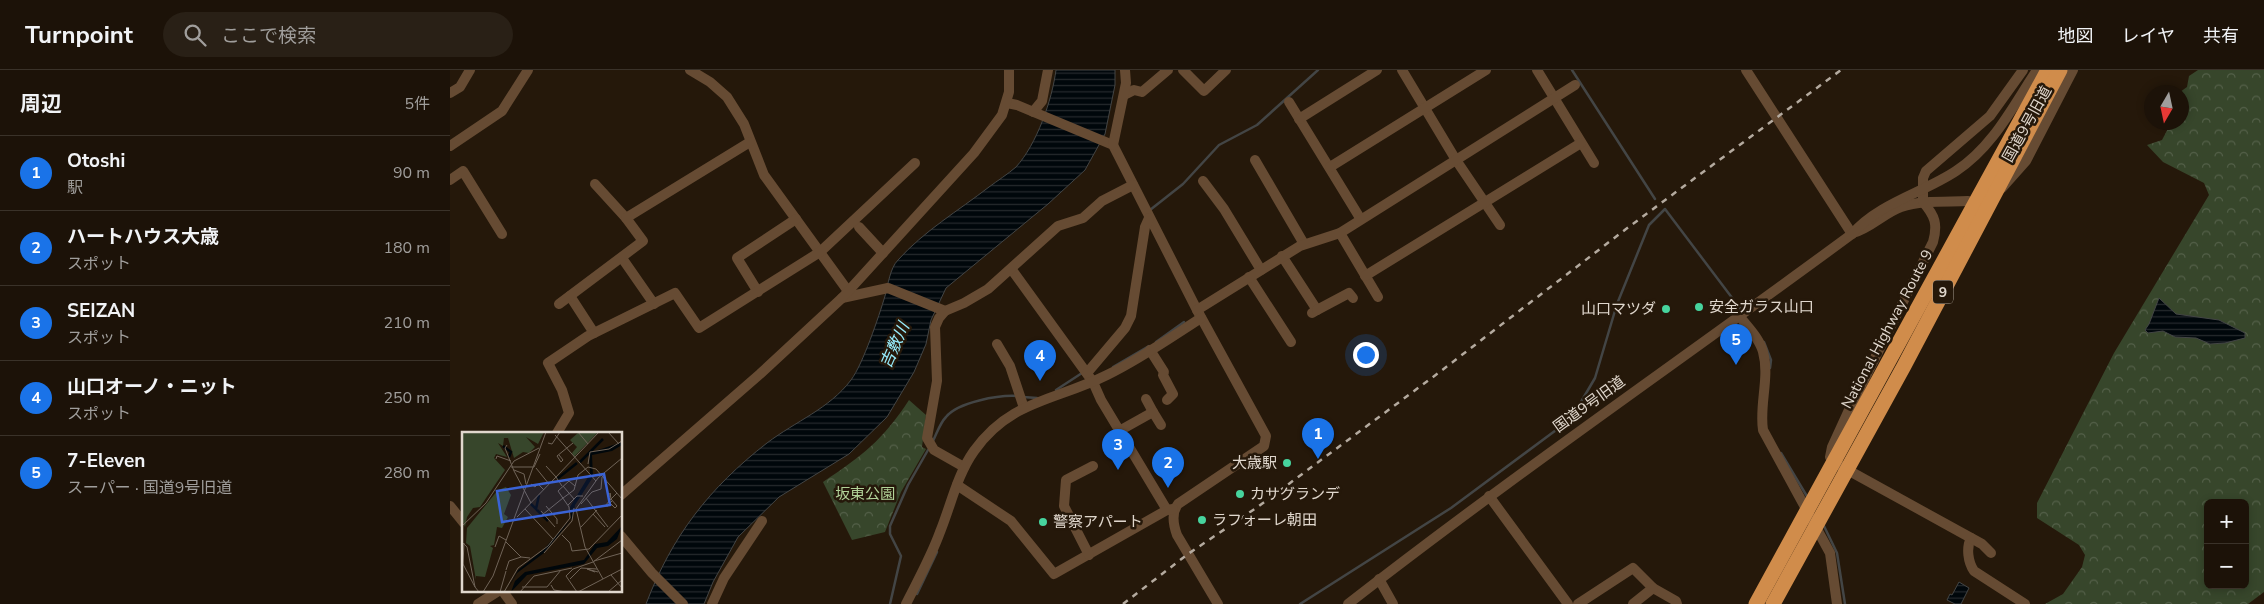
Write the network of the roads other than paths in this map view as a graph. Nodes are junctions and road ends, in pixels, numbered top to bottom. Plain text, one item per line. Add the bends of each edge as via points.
1 (470, 70) edge
2 (528, 70) edge
3 (690, 70) edge
4 (1009, 70) edge
5 (1048, 70) edge
6 (1125, 70) edge
7 (1168, 70) edge
8 (1183, 70) edge
9 (1226, 70) edge
10 (1377, 70) edge
11 (1402, 70) edge
12 (1486, 70) edge
13 (1537, 70) edge
14 (1746, 70) edge
15 (2023, 70) edge
16 (2037, 70) edge
17 (2048, 70) edge
18 (2060, 70) edge
19 (2074, 70) edge
20 (1575, 85) dead end
21 (450, 93) edge
22 (1124, 96) junction
23 (1554, 99) junction
24 (1288, 102) dead end
25 (1007, 104) junction
26 (1426, 108) junction
27 (1033, 112) junction
28 (1299, 119) junction
29 (750, 142) junction
30 (1581, 143) junction
31 (1109, 144) junction
32 (450, 146) edge
33 (1255, 160) dead end
34 (1456, 160) junction
35 (915, 163) dead end
36 (1594, 163) dead end
37 (1330, 167) junction
38 (450, 180) edge
39 (1203, 181) dead end
40 (595, 184) dead end
41 (1133, 184) junction
42 (1923, 187) junction
43 (2002, 189) dead end
44 (1968, 201) dead end
45 (1923, 202) junction
46 (1485, 203) junction
47 (626, 218) junction
48 (1149, 218) junction
49 (1360, 218) junction
50 (796, 219) junction
51 (1500, 225) dead end
52 (859, 227) dead end
53 (1340, 232) junction
54 (502, 234) dead end
55 (1852, 234) junction
56 (1304, 244) junction
57 (820, 252) junction
58 (883, 253) junction
59 (1282, 256) junction
60 (622, 258) junction
61 (1012, 270) junction
62 (1261, 270) junction
63 (1365, 276) junction
64 (1249, 277) junction
65 (758, 292) junction
66 (1349, 292) dead end
67 (845, 294) junction
68 (570, 296) junction
69 (1378, 297) dead end
70 (559, 304) dead end
71 (654, 304) junction
72 (942, 310) junction
73 (1199, 314) junction
74 (1740, 316) junction
75 (594, 333) junction
76 (1291, 342) dead end
77 (997, 344) dead end
78 (1150, 350) junction
79 (1086, 373) junction
80 (1093, 382) junction
81 (1146, 399) dead end
82 (1167, 400) dead end
83 (1024, 408) junction
84 (1153, 412) junction
85 (1160, 426) dead end
86 (1120, 431) junction
87 (558, 432) edge
88 (1093, 466) dead end
89 (964, 467) junction
90 (1841, 467) junction
91 (957, 485) junction
92 (622, 494) edge
93 (1490, 496) junction
94 (450, 506) edge
95 (1170, 509) junction
96 (462, 521) edge
97 (762, 521) dead end
98 (622, 537) edge
99 (1971, 538) junction
100 (1798, 544) junction
101 (1990, 553) dead end
102 (1089, 555) junction
103 (1379, 579) junction
104 (1652, 588) junction
105 (498, 592) edge
106 (503, 592) edge
107 (478, 604) edge
108 (512, 604) edge
109 (683, 604) edge
110 (712, 604) edge
111 (906, 604) edge
112 (1218, 604) edge
113 (1348, 604) edge
114 (1393, 604) edge
115 (1568, 604) edge
116 (1578, 604) edge
117 (1633, 604) edge
118 (1678, 604) edge
119 (1756, 604) edge
120 (1773, 604) edge
121 (1837, 604) edge
122 (2025, 604) edge

1 - 21 street via 460,87
2 - 32 street via 502,111
3 - 29 street via 727,97 744,124
4 - 25 street
5 - 27 street via 1042,101
6 - 22 street
7 - 22 street via 1142,92 1134,90
8 - 9 street via 1204,91
10 - 28 street
11 - 26 street
12 - 26 street
13 - 23 street
14 - 55 street
15 - 42 street via 1990,116 1926,171
16 - 42 street, 国道9号旧道 via 1986,145 1958,170
17 - 90 highway, National Highway Route 9 / 9
18 - 90 highway, National Highway Route 9 / 9
19 - 43 street, 国道9号旧道 via 2026,161
20 - 23 street
22 - 31 street
23 - 30 street
23 - 34 street
24 - 28 street
25 - 27 street
25 - 58 street via 974,152
26 - 34 street
26 - 37 street
27 - 31 street
28 - 37 street
29 - 47 street
29 - 50 street via 764,175
30 - 36 street
30 - 46 street
31 - 41 street
33 - 56 street
34 - 46 street
34 - 49 street
35 - 57 street
37 - 49 street
38 - 54 street via 464,171
39 - 62 street
40 - 47 street
41 - 48 street
41 - 61 street via 1102,201 1082,218 1058,226
42 - 45 street
42 - 55 street, 国道9号旧道 via 1862,223
44 - 45 street, 国道9号旧道
45 - 55 street, 国道9号旧道 via 1899,208 1865,230
45 - 90 street via 1934,214 1936,232 1832,447 1830,457
46 - 51 street
46 - 63 street
47 - 60 street via 643,241
48 - 73 street
48 - 79 street via 1144,226 1131,316 1121,334
49 - 53 street
50 - 57 street
50 - 65 street via 737,258
52 - 58 street
53 - 56 street
53 - 63 street
55 - 74 street, 国道9号旧道
56 - 59 street
57 - 65 street
57 - 67 street
58 - 67 street
59 - 62 street
59 - 66 street via 1315,312
60 - 68 street
60 - 71 street
61 - 72 street via 978,295
61 - 79 street
62 - 64 street
63 - 69 street
64 - 73 street
64 - 76 street
65 - 71 street via 699,328 675,293
67 - 72 street via 888,288
67 - 92 street via 753,381
68 - 70 street
68 - 75 street
71 - 75 street
72 - 89 street via 935,327 937,381 927,438 934,450
73 - 78 street
73 - 95 street via 1266,436 1266,443
74 - 93 street, 国道9号旧道
74 - 121 street via 1764,354 1763,430 1830,553
75 - 87 street via 548,363 569,413
77 - 83 street via 1010,366
78 - 80 street
78 - 82 street via 1173,394
79 - 80 street
80 - 83 street
80 - 86 street
81 - 84 street
83 - 89 street via 994,427
84 - 85 street
84 - 86 street
86 - 95 street
88 - 102 street via 1066,480 1064,506
89 - 91 street
90 - 99 street
90 - 100 highway, National Highway Route 9 / 9 via 1823,513
90 - 100 highway, National Highway Route 9 / 9 via 1814,500
91 - 102 street via 1011,521 1054,574
91 - 111 street via 940,532
93 - 103 street, 国道9号旧道
93 - 115 street
94 - 96 street
95 - 102 street
95 - 112 street via 1177,534
97 - 110 street via 724,578
98 - 109 street
99 - 101 street
99 - 122 street via 1968,543 1969,564 1974,571
100 - 119 highway, National Highway Route 9 / 9
100 - 120 highway, National Highway Route 9 / 9
103 - 113 street, 国道9号旧道
103 - 114 street
104 - 116 street via 1633,568
104 - 117 street
104 - 118 street
105 - 107 street
106 - 108 street

